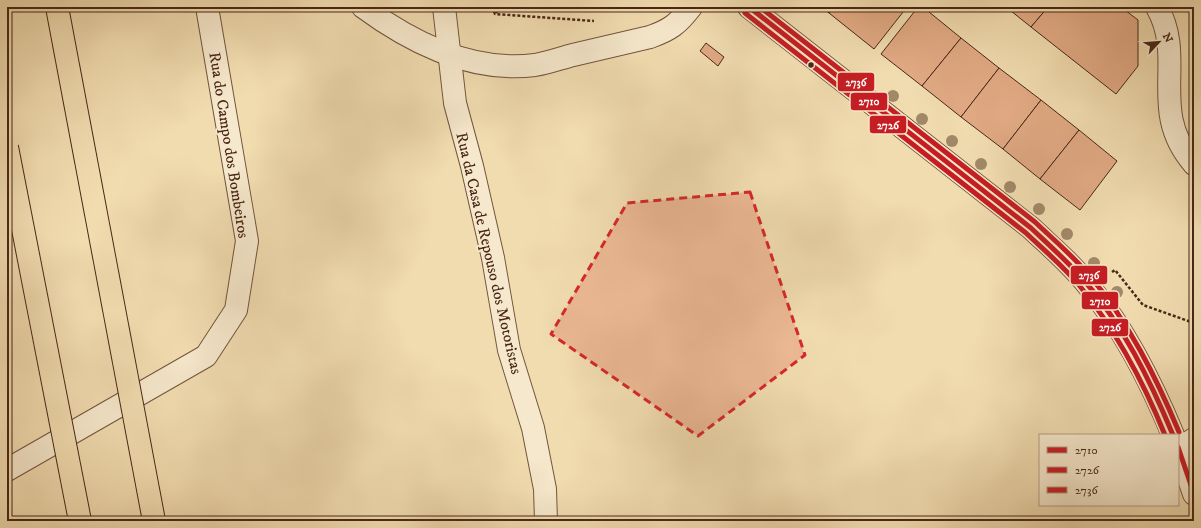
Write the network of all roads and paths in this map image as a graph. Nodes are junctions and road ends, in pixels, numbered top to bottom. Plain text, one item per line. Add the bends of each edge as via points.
1 (57, 7) edge
2 (207, 7) edge
3 (363, 7) edge
4 (444, 7) edge
5 (492, 7) edge
6 (500, 7) edge
7 (690, 7) edge
8 (750, 7) edge
9 (1157, 7) edge
10 (495, 14) junction
11 (600, 22) dead end
12 (450, 55) junction
13 (7, 147) edge
14 (1194, 164) edge
15 (1091, 288) junction
16 (1194, 323) edge
17 (1176, 434) edge
18 (1181, 443) edge
19 (7, 470) edge
20 (1194, 494) edge
21 (80, 521) edge
22 (154, 521) edge
23 (546, 521) edge

1 - 22 highway, bridge
2 - 19 street, Rua do Campo dos Bombeiros via 247,241 236,310 206,356
3 - 12 street via 418,41
4 - 12 street, Rua da Casa de Repouso dos Motoristas
5 - 10 path
6 - 10 path
7 - 12 street via 679,22 667,31 535,65 500,66
8 - 15 street via 1031,228
9 - 14 street via 1167,31 1168,104 1171,123 1179,142
10 - 11 path
12 - 23 street, Rua da Casa de Repouso dos Motoristas via 455,103 493,258 509,350 533,428 545,489
13 - 21 highway, bridge
15 - 16 path via 1115,270 1143,305
15 - 17 street via 1133,352
18 - 20 street

